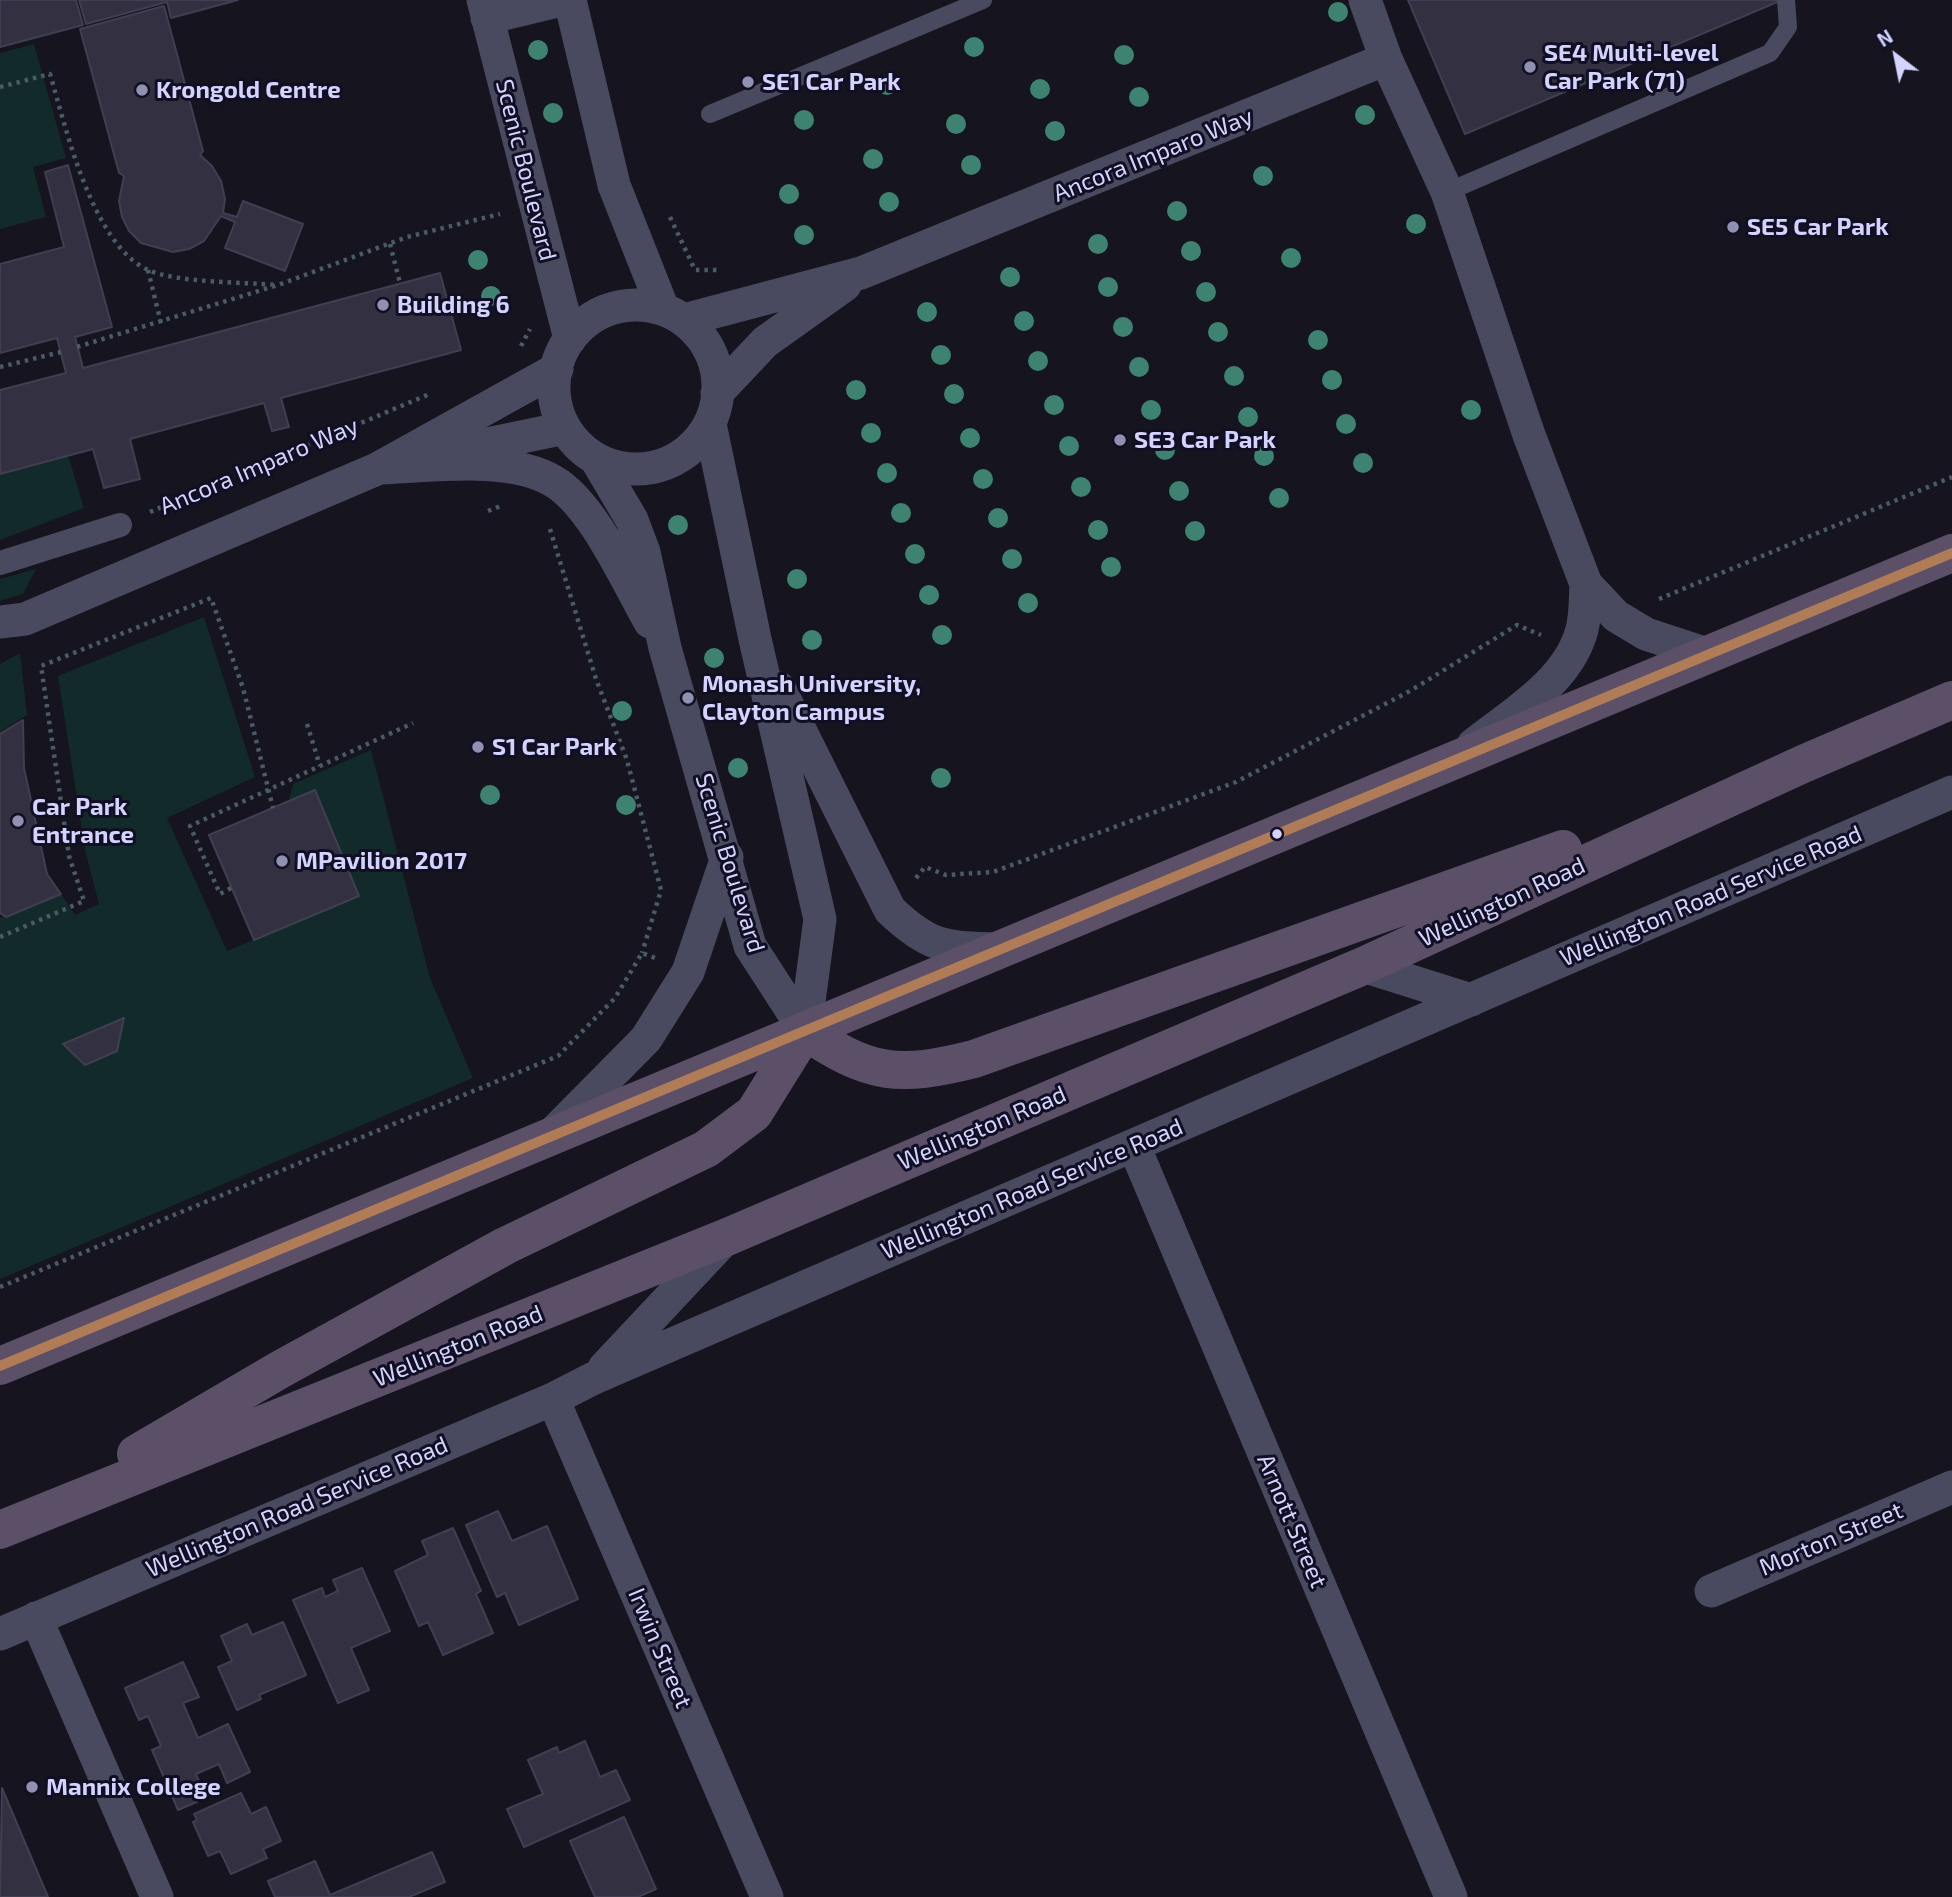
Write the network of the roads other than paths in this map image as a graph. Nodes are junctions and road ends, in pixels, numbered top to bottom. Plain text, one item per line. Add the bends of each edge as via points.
1 (562, 0) edge
2 (570, 0) edge
3 (983, 0) edge
4 (1365, 0) edge
5 (1786, 0) edge
6 (485, 9) edge
7 (1386, 59) junction
8 (710, 114) dead end
9 (1447, 192) junction
10 (861, 274) junction
11 (673, 315) junction
12 (563, 354) junction
13 (714, 408) junction
14 (565, 428) junction
15 (596, 459) junction
16 (377, 469) junction
17 (120, 525) road end
18 (1952, 553) edge
19 (0, 563) edge
20 (1586, 584) junction
21 (13, 620) edge
22 (755, 639) junction
23 (0, 644) edge
24 (665, 648) junction
25 (1710, 655) junction
26 (1952, 700) edge
27 (1461, 755) junction
28 (1803, 764) junction
29 (1952, 792) edge
30 (727, 857) junction
31 (1001, 949) junction
32 (1363, 965) junction
33 (1471, 1000) junction
34 (805, 1031) junction
35 (545, 1142) junction
36 (1134, 1146) junction
37 (727, 1237) junction
38 (0, 1366) edge
39 (594, 1378) junction
40 (553, 1399) junction
41 (1952, 1487) edge
42 (11, 1526) edge
43 (1711, 1591) dead end
44 (36, 1618) junction
45 (0, 1634) edge
46 (157, 1897) edge
47 (767, 1897) edge
48 (1451, 1897) edge

1 - 6 street
2 - 11 street via 614,185
3 - 8 lane
4 - 7 street
5 - 9 lane via 1788,27 1770,53
6 - 12 street, Scenic Boulevard
7 - 9 street
7 - 10 street, Ancora Imparo Way
9 - 20 street via 1529,435
10 - 11 street, Ancora Imparo Way
10 - 13 street, Ancora Imparo Way via 765,342
11 - 12 street via 637,305 612,309 588,321
11 - 13 street via 701,336 713,356 718,378
12 - 14 street via 555,399
12 - 16 street, Ancora Imparo Way
13 - 15 street via 694,445 672,461 647,469 621,468
13 - 22 street
14 - 15 street via 576,444
14 - 16 street, Ancora Imparo Way
15 - 24 street, Scenic Boulevard via 632,520 644,552
16 - 21 street, Ancora Imparo Way
16 - 24 street via 513,468 554,481 588,514
17 - 19 street
18 - 25 highway
20 - 25 street via 1616,616 1646,634
20 - 27 street via 1582,632 1567,664
21 - 23 street, Ancora Imparo Way
22 - 31 street via 890,911 913,932 942,947
22 - 34 street via 820,919
24 - 30 street, Scenic Boulevard
25 - 27 highway
26 - 28 highway, Wellington Road
27 - 31 highway
28 - 32 highway, Wellington Road
28 - 34 highway via 974,1059 930,1070 876,1069 840,1055
29 - 33 street, Wellington Road Service Road
30 - 34 street, Scenic Boulevard via 750,946
30 - 35 street via 688,972 646,1039
31 - 34 highway
32 - 33 street
32 - 37 highway, Wellington Road
33 - 36 street, Wellington Road Service Road
34 - 35 highway
34 - 42 highway via 754,1113 706,1149 505,1246
35 - 38 highway
36 - 39 street, Wellington Road Service Road
36 - 48 street, Arnott Street
37 - 39 street, Wellington Road Service Road
37 - 42 highway, Wellington Road
39 - 40 street, Wellington Road Service Road
40 - 44 street, Wellington Road Service Road
40 - 47 street, Irwin Street
41 - 43 street, Morton Street
44 - 45 street, Wellington Road Service Road
44 - 46 street

